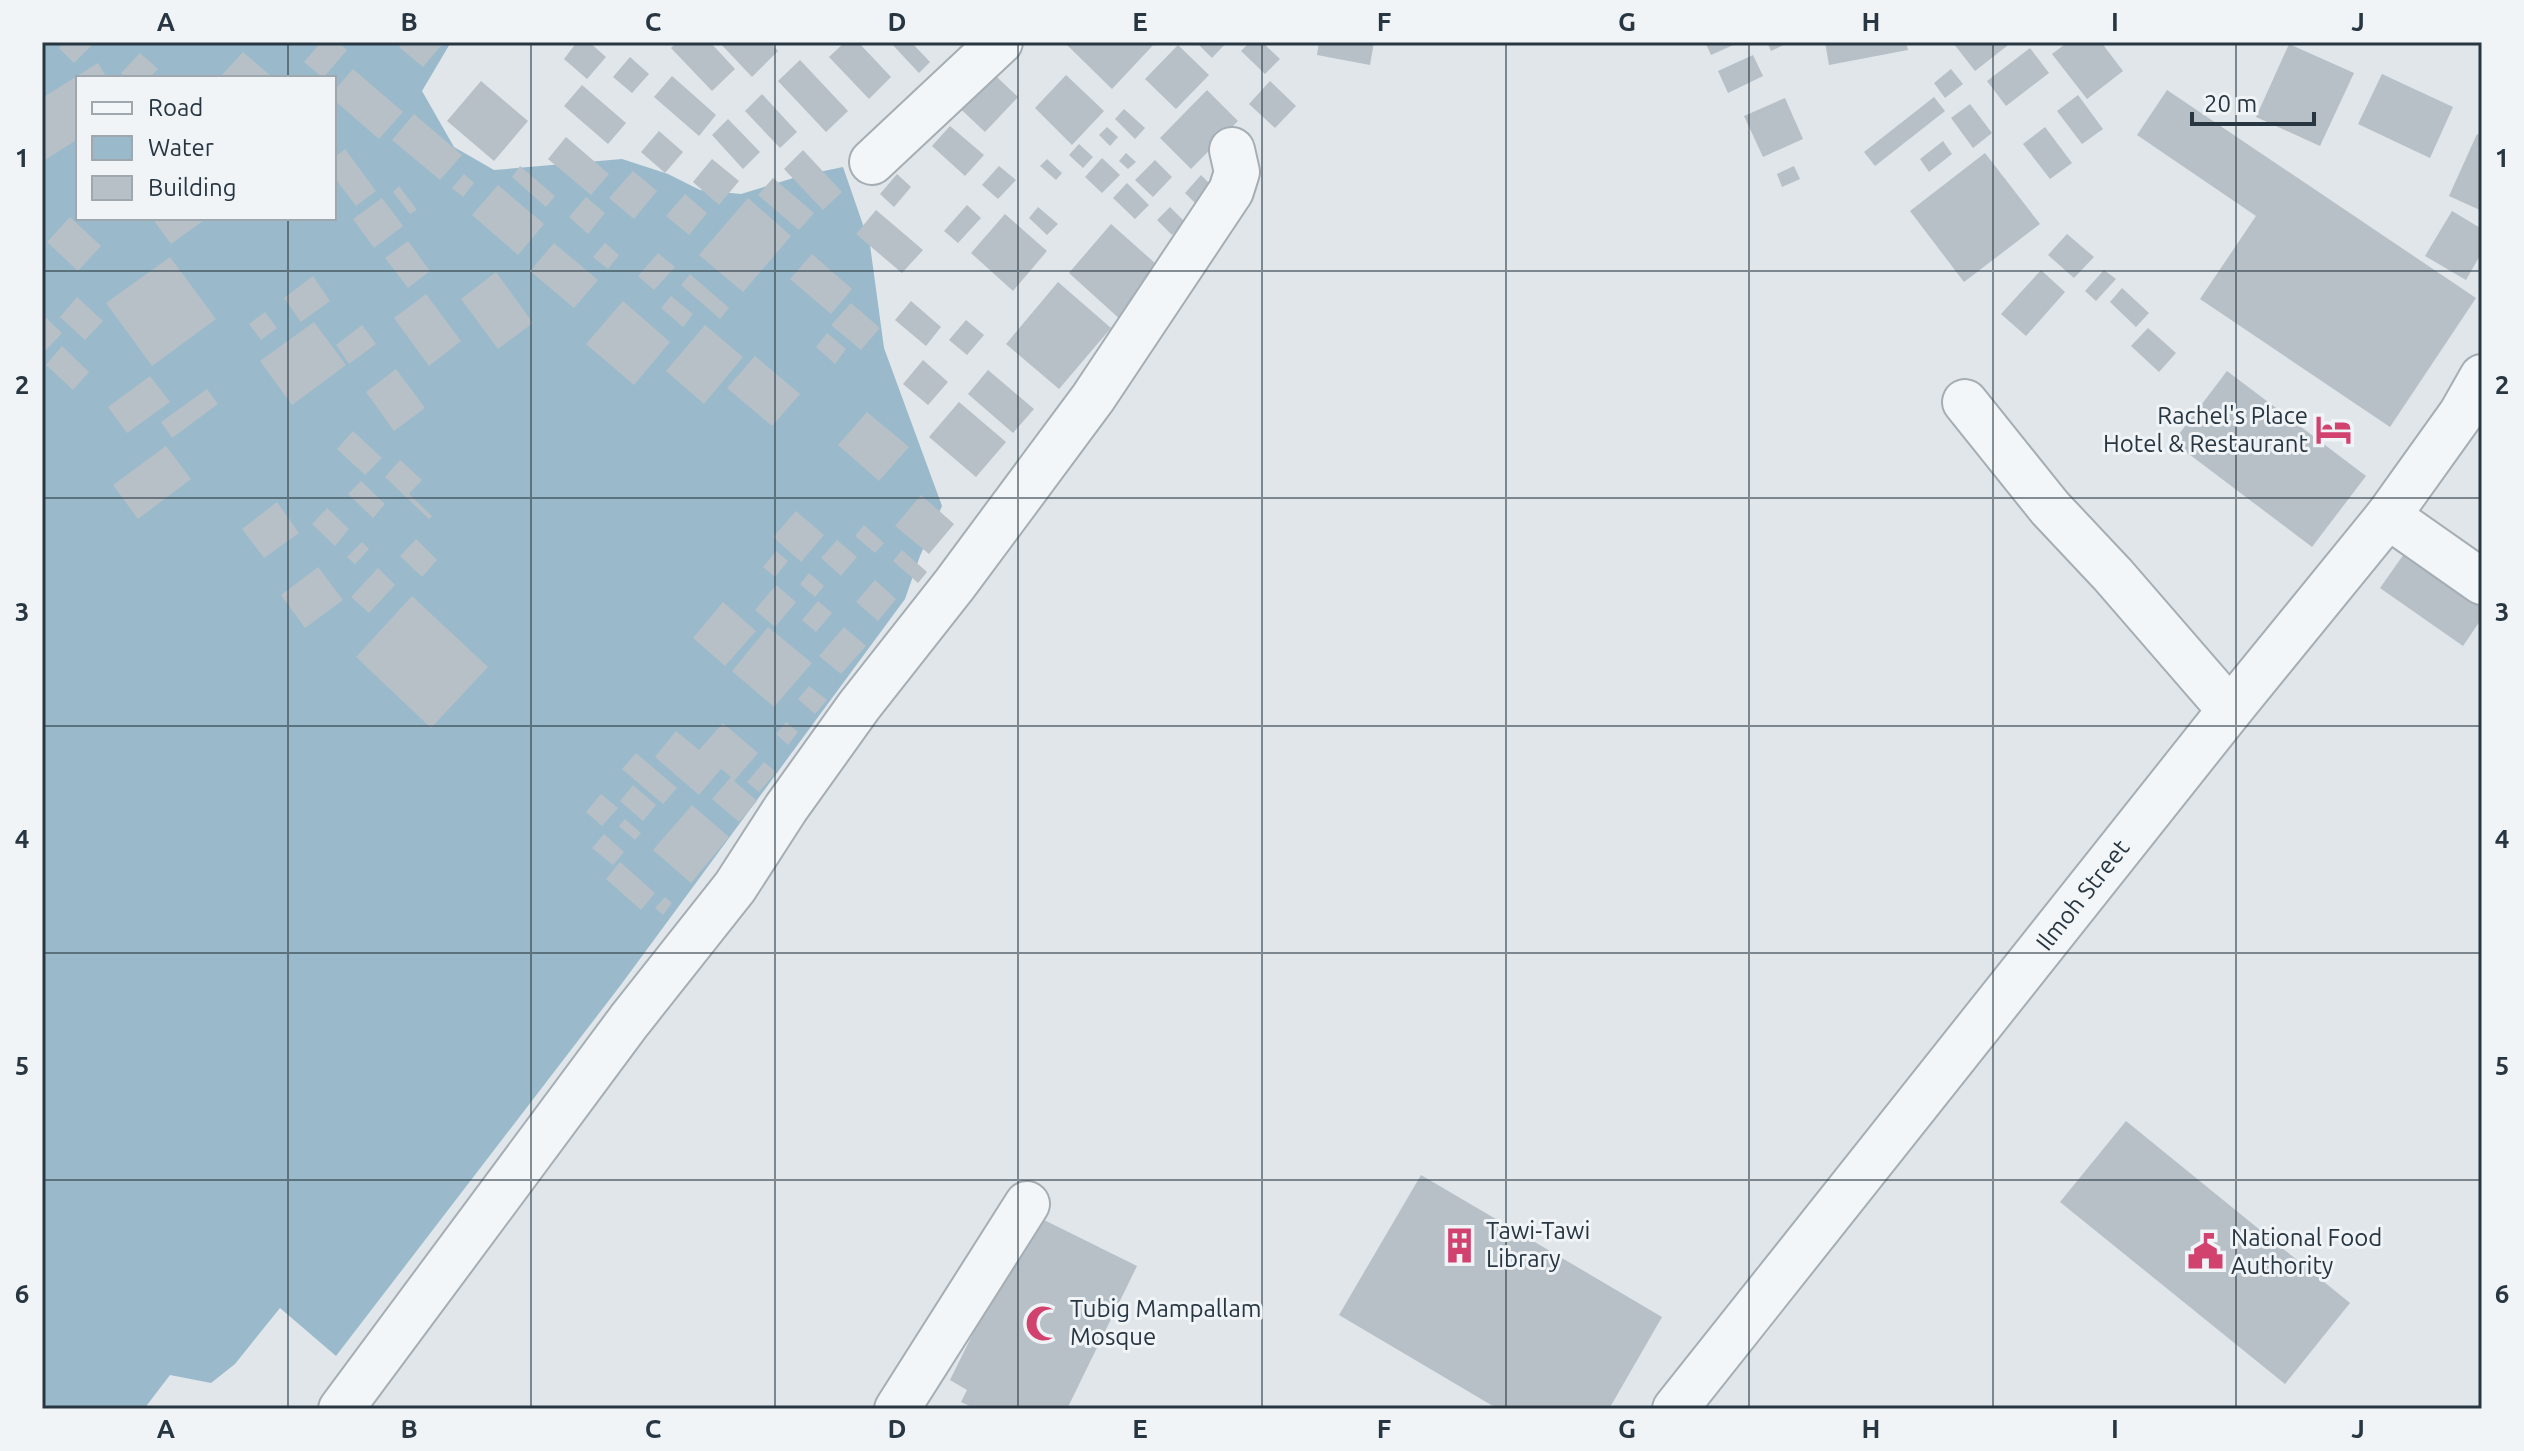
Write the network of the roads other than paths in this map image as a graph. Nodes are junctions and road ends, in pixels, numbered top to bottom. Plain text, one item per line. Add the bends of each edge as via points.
1 (1000, 42) edge
2 (1232, 150) dead end
3 (872, 162) dead end
4 (1965, 402) dead end
5 (2475, 408) edge
6 (2388, 516) junction
7 (2482, 582) edge
8 (2230, 710) junction
9 (1027, 1204) dead end
10 (341, 1409) edge
11 (897, 1409) edge
12 (1675, 1409) edge

1 - 3 street
2 - 10 street via 1237,172 1231,191 1093,398 859,706 735,887
4 - 8 street via 2050,508
5 - 6 street, Ilmoh Street
6 - 7 street
6 - 8 street, Ilmoh Street
8 - 12 street, Ilmoh Street
9 - 11 street

